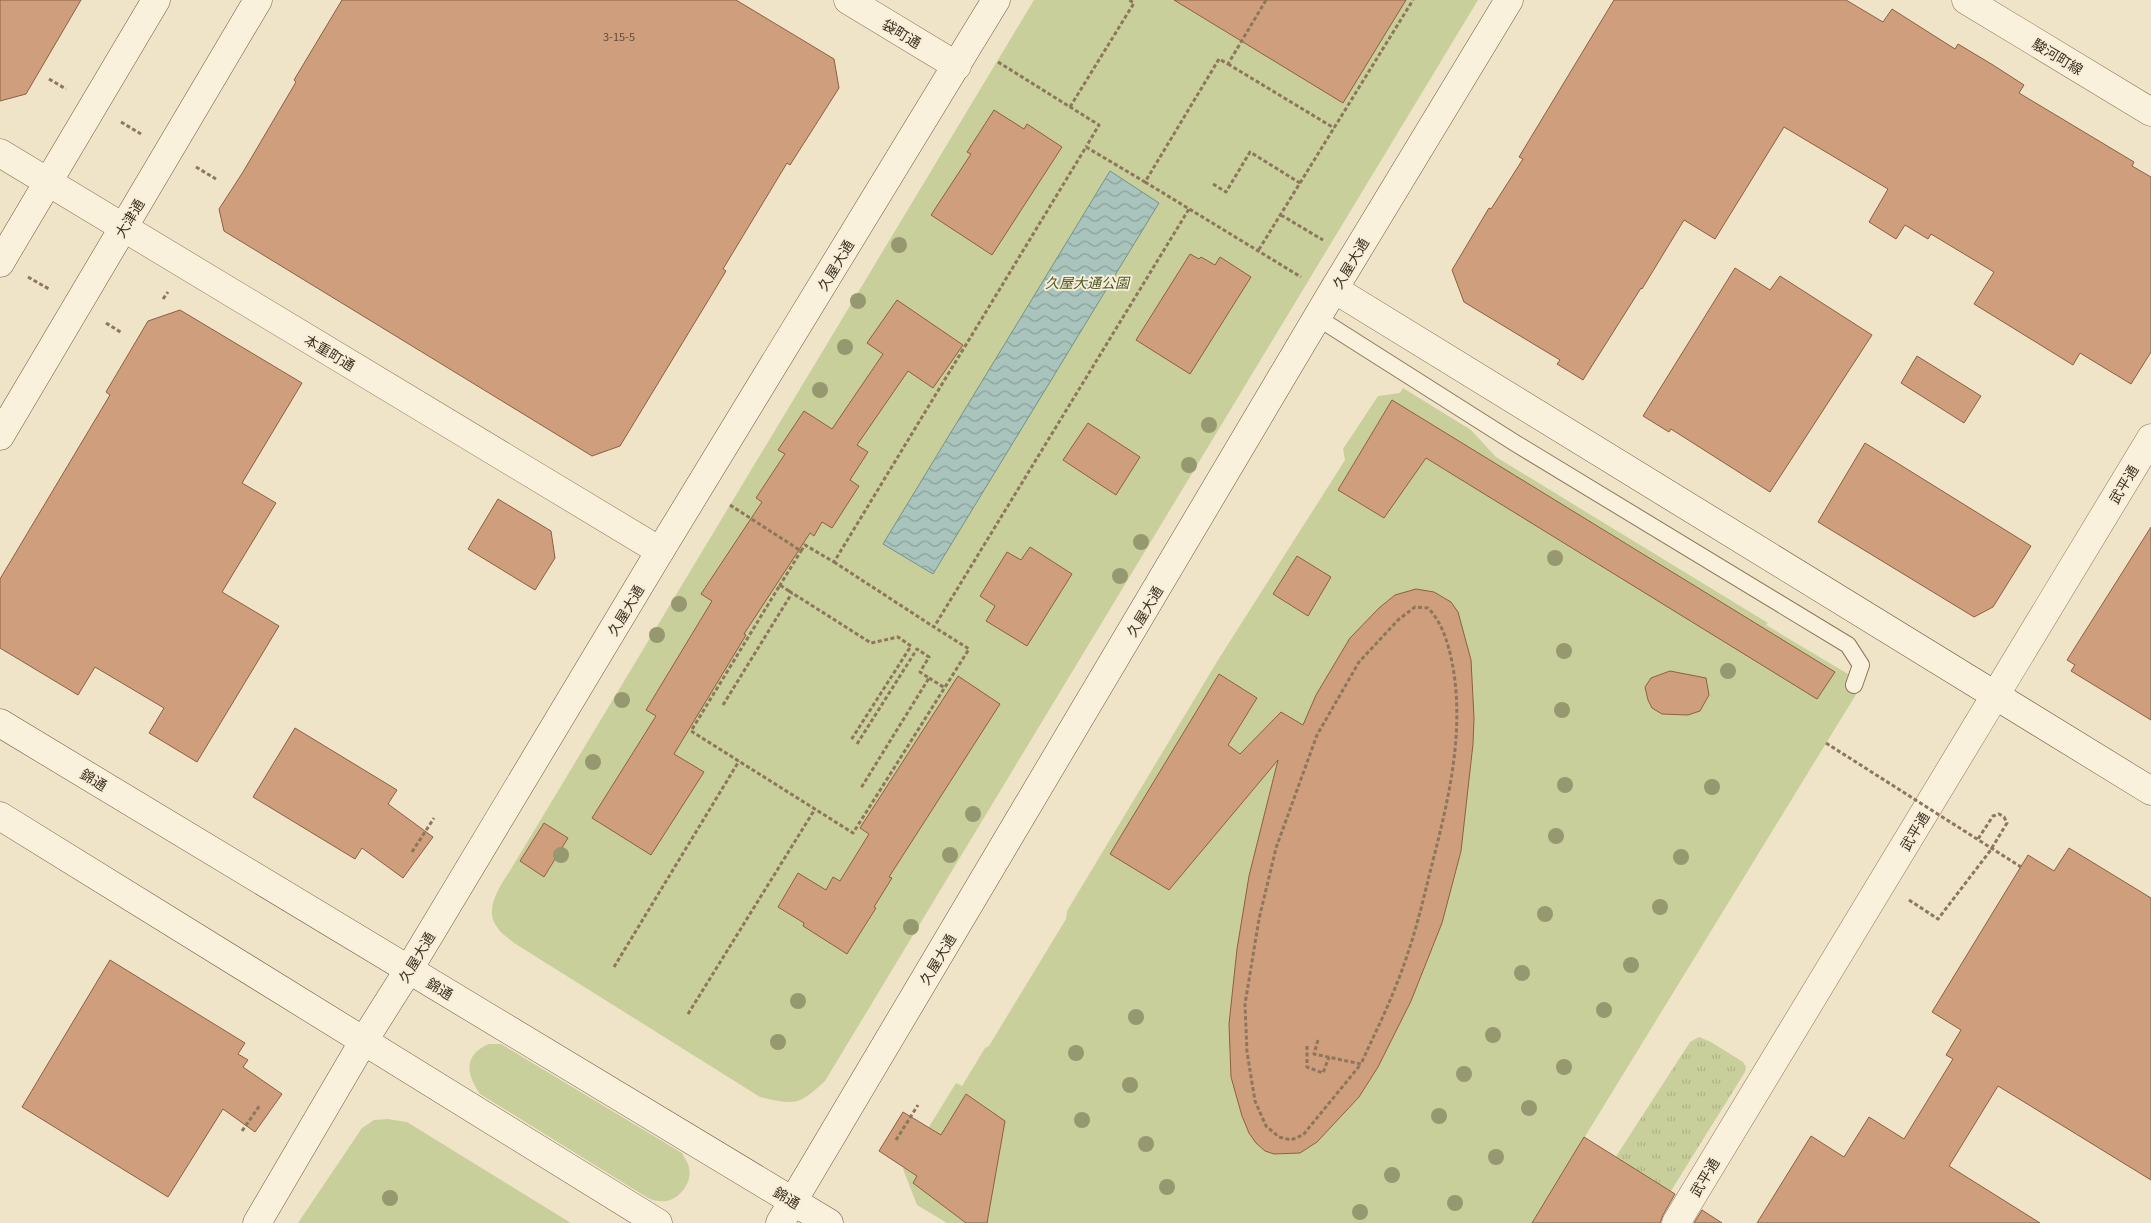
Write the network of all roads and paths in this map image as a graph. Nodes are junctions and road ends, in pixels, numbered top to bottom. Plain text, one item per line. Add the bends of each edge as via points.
1 (156, 0) edge
2 (258, 0) edge
3 (848, 0) edge
4 (996, 0) edge
5 (1129, 0) edge
6 (1266, 0) edge
7 (1413, 0) edge
8 (1509, 0) edge
9 (1966, 0) edge
10 (997, 62) dead end
11 (1228, 64) junction
12 (957, 66) junction
13 (50, 79) dead end
14 (94, 105) junction
15 (1070, 107) junction
16 (2151, 112) edge
17 (1334, 128) junction
18 (1086, 147) junction
19 (169, 151) junction
20 (0, 153) edge
21 (216, 179) dead end
22 (47, 182) junction
23 (1145, 182) junction
24 (1300, 183) junction
25 (1213, 184) dead end
26 (1188, 209) junction
27 (1281, 215) junction
28 (124, 227) junction
29 (1322, 240) dead end
30 (1258, 251) junction
31 (0, 263) edge
32 (1301, 276) dead end
33 (1334, 290) junction
34 (1318, 318) junction
35 (0, 436) edge
36 (2151, 438) edge
37 (730, 505) dead end
38 (660, 551) junction
39 (801, 551) junction
40 (834, 562) junction
41 (780, 585) junction
42 (791, 592) junction
43 (934, 627) junction
44 (911, 646) junction
45 (917, 649) junction
46 (929, 678) junction
47 (1854, 685) dead end
48 (945, 688) junction
49 (1996, 696) junction
50 (722, 705) dead end
51 (0, 723) edge
52 (851, 740) dead end
53 (1826, 743) dead end
54 (857, 744) dead end
55 (739, 761) junction
56 (862, 788) dead end
57 (2151, 791) edge
58 (816, 809) junction
59 (0, 816) edge
60 (434, 818) dead end
61 (1978, 839) junction
62 (412, 852) dead end
63 (2021, 867) dead end
64 (1902, 896) dead end
65 (614, 968) dead end
66 (409, 969) junction
67 (688, 1014) dead end
68 (1318, 1040) dead end
69 (363, 1042) junction
70 (1307, 1046) dead end
71 (1329, 1057) junction
72 (1361, 1064) junction
73 (260, 1105) dead end
74 (918, 1105) dead end
75 (242, 1131) dead end
76 (896, 1140) dead end
77 (787, 1212) edge
78 (257, 1223) edge
79 (658, 1223) edge
80 (829, 1223) edge
81 (1676, 1223) edge

1 - 14 street
2 - 19 street, 大津通
3 - 12 street, 袋町通
4 - 12 street, 久屋大通
5 - 15 path via 1134,3
6 - 11 path
7 - 17 path
8 - 33 street, 久屋大通
9 - 16 street, 駿河町線
10 - 15 path
11 - 17 path
11 - 23 path via 1219,59
12 - 38 street, 久屋大通
13 - 14 path
14 - 19 path
14 - 22 street
15 - 18 path via 1099,125
17 - 24 path
18 - 23 path
18 - 40 path
19 - 21 path
19 - 28 street, 大津通
20 - 22 street, 本重町通
22 - 28 street, 本重町通
22 - 31 street
23 - 26 path
24 - 25 path via 1250,152 1226,192
24 - 27 path
26 - 30 path
26 - 43 path
27 - 29 path
27 - 30 path
28 - 35 street, 大津通
28 - 38 street, 本重町通
30 - 32 path
33 - 34 street, 久屋大通
33 - 49 street
34 - 47 lane via 1515,443 1848,645 1861,665
34 - 77 street, 久屋大通
36 - 49 street, 武平通
37 - 39 path
38 - 66 street, 久屋大通
39 - 40 path via 805,545
39 - 41 path
40 - 43 path
41 - 42 path
41 - 55 path via 691,731
42 - 44 path via 872,643 898,637
42 - 50 path
43 - 48 path via 969,649
44 - 45 path
44 - 52 path
45 - 46 path via 929,658 920,672
45 - 54 path
46 - 48 path
46 - 56 path
48 - 58 path via 853,833
49 - 57 street
49 - 81 street, 武平通
51 - 66 street, 錦通
53 - 61 path, bridge
55 - 58 path
55 - 65 path
58 - 67 path
59 - 69 street
60 - 62 path
61 - 63 path, bridge
61 - 64 path via 1993,816 1999,814 2004,817 2005,827 1990,851 1938,919
66 - 69 street, 久屋大通
66 - 77 street, 錦通
68 - 71 path via 1314,1054
69 - 78 street, 久屋大通
69 - 79 street
70 - 71 path via 1307,1067 1323,1073
71 - 72 path
72 - 72 path via 1303,1135 1291,1140 1279,1137 1266,1126 1255,1101 1247,1052 1245,1004 1259,919 1276,848 1316,735 1360,662 1403,616 1415,607 1428,608 1437,616 1449,647 1455,678 1458,721 1452,779 1416,929 1396,987
73 - 75 path
74 - 76 path
77 - 80 street, 錦通

